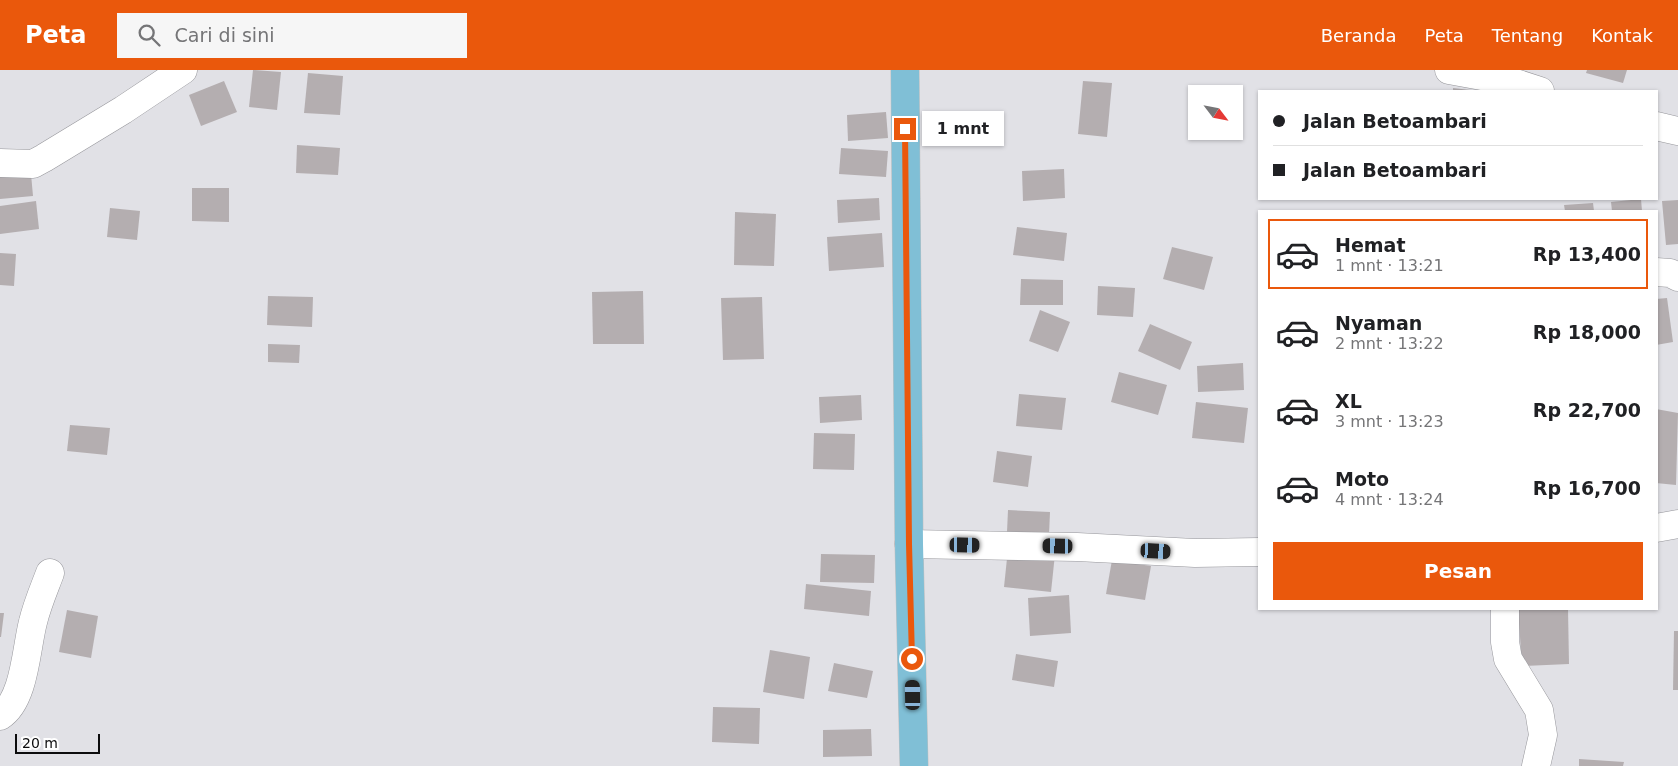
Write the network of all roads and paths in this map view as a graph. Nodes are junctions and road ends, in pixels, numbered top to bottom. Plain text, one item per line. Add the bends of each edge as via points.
1 (184, 70) edge
2 (905, 70) edge
3 (1449, 70) edge
4 (1537, 90) edge
5 (1658, 126) edge
6 (1678, 131) edge
7 (0, 163) edge
8 (1658, 272) edge
9 (1678, 277) edge
10 (1678, 524) edge
11 (1658, 528) edge
12 (909, 544) junction
13 (1258, 552) edge
14 (50, 574) dead end
15 (1505, 610) edge
16 (0, 716) edge
17 (914, 766) edge
18 (1536, 766) edge

1 - 7 street via 33,164
2 - 12 main road
3 - 4 street via 1509,81
5 - 6 street
8 - 9 street
10 - 11 street
12 - 13 street
12 - 17 main road
14 - 16 street via 33,621 18,693
15 - 18 street via 1504,642 1508,659 1539,710 1543,735

